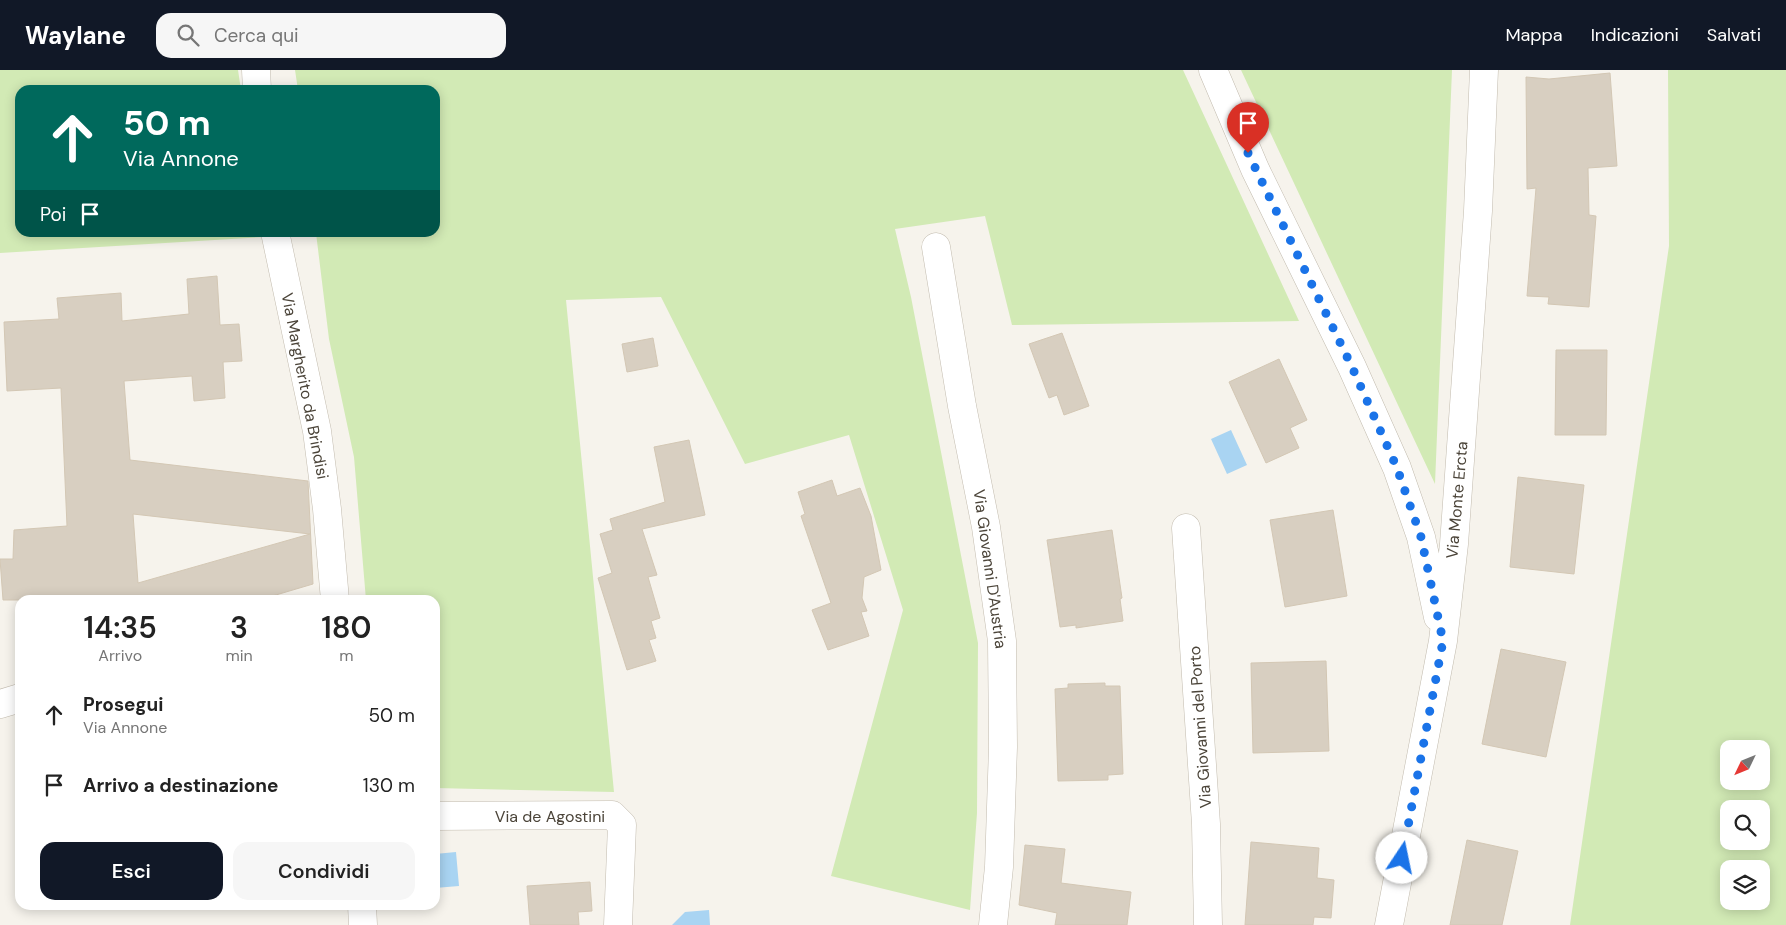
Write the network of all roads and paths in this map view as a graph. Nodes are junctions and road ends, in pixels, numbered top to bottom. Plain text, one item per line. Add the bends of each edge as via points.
1 (256, 70) edge
2 (1213, 70) edge
3 (1484, 70) edge
4 (257, 85) edge
5 (276, 237) edge
6 (936, 247) dead end
7 (1186, 528) dead end
8 (335, 595) edge
9 (1443, 641) junction
10 (15, 700) edge
11 (0, 704) edge
12 (440, 816) edge
13 (362, 910) edge
14 (363, 925) edge
15 (618, 925) edge
16 (993, 925) edge
17 (1208, 925) edge
18 (1389, 925) edge

1 - 4 street
2 - 9 street via 1255,169 1352,367 1397,468 1421,537
3 - 9 street, Via Monte Ercta via 1478,211 1454,544
5 - 8 street, Via Margherito da Brindisi via 317,432
6 - 16 street, Via Giovanni D'Austria via 986,527 1002,641 1000,848
7 - 17 street, Via Giovanni del Porto via 1206,814
9 - 18 street, Via Monte Ercta
10 - 11 street
12 - 15 street, Via de Agostini via 612,815 622,825
13 - 14 street

